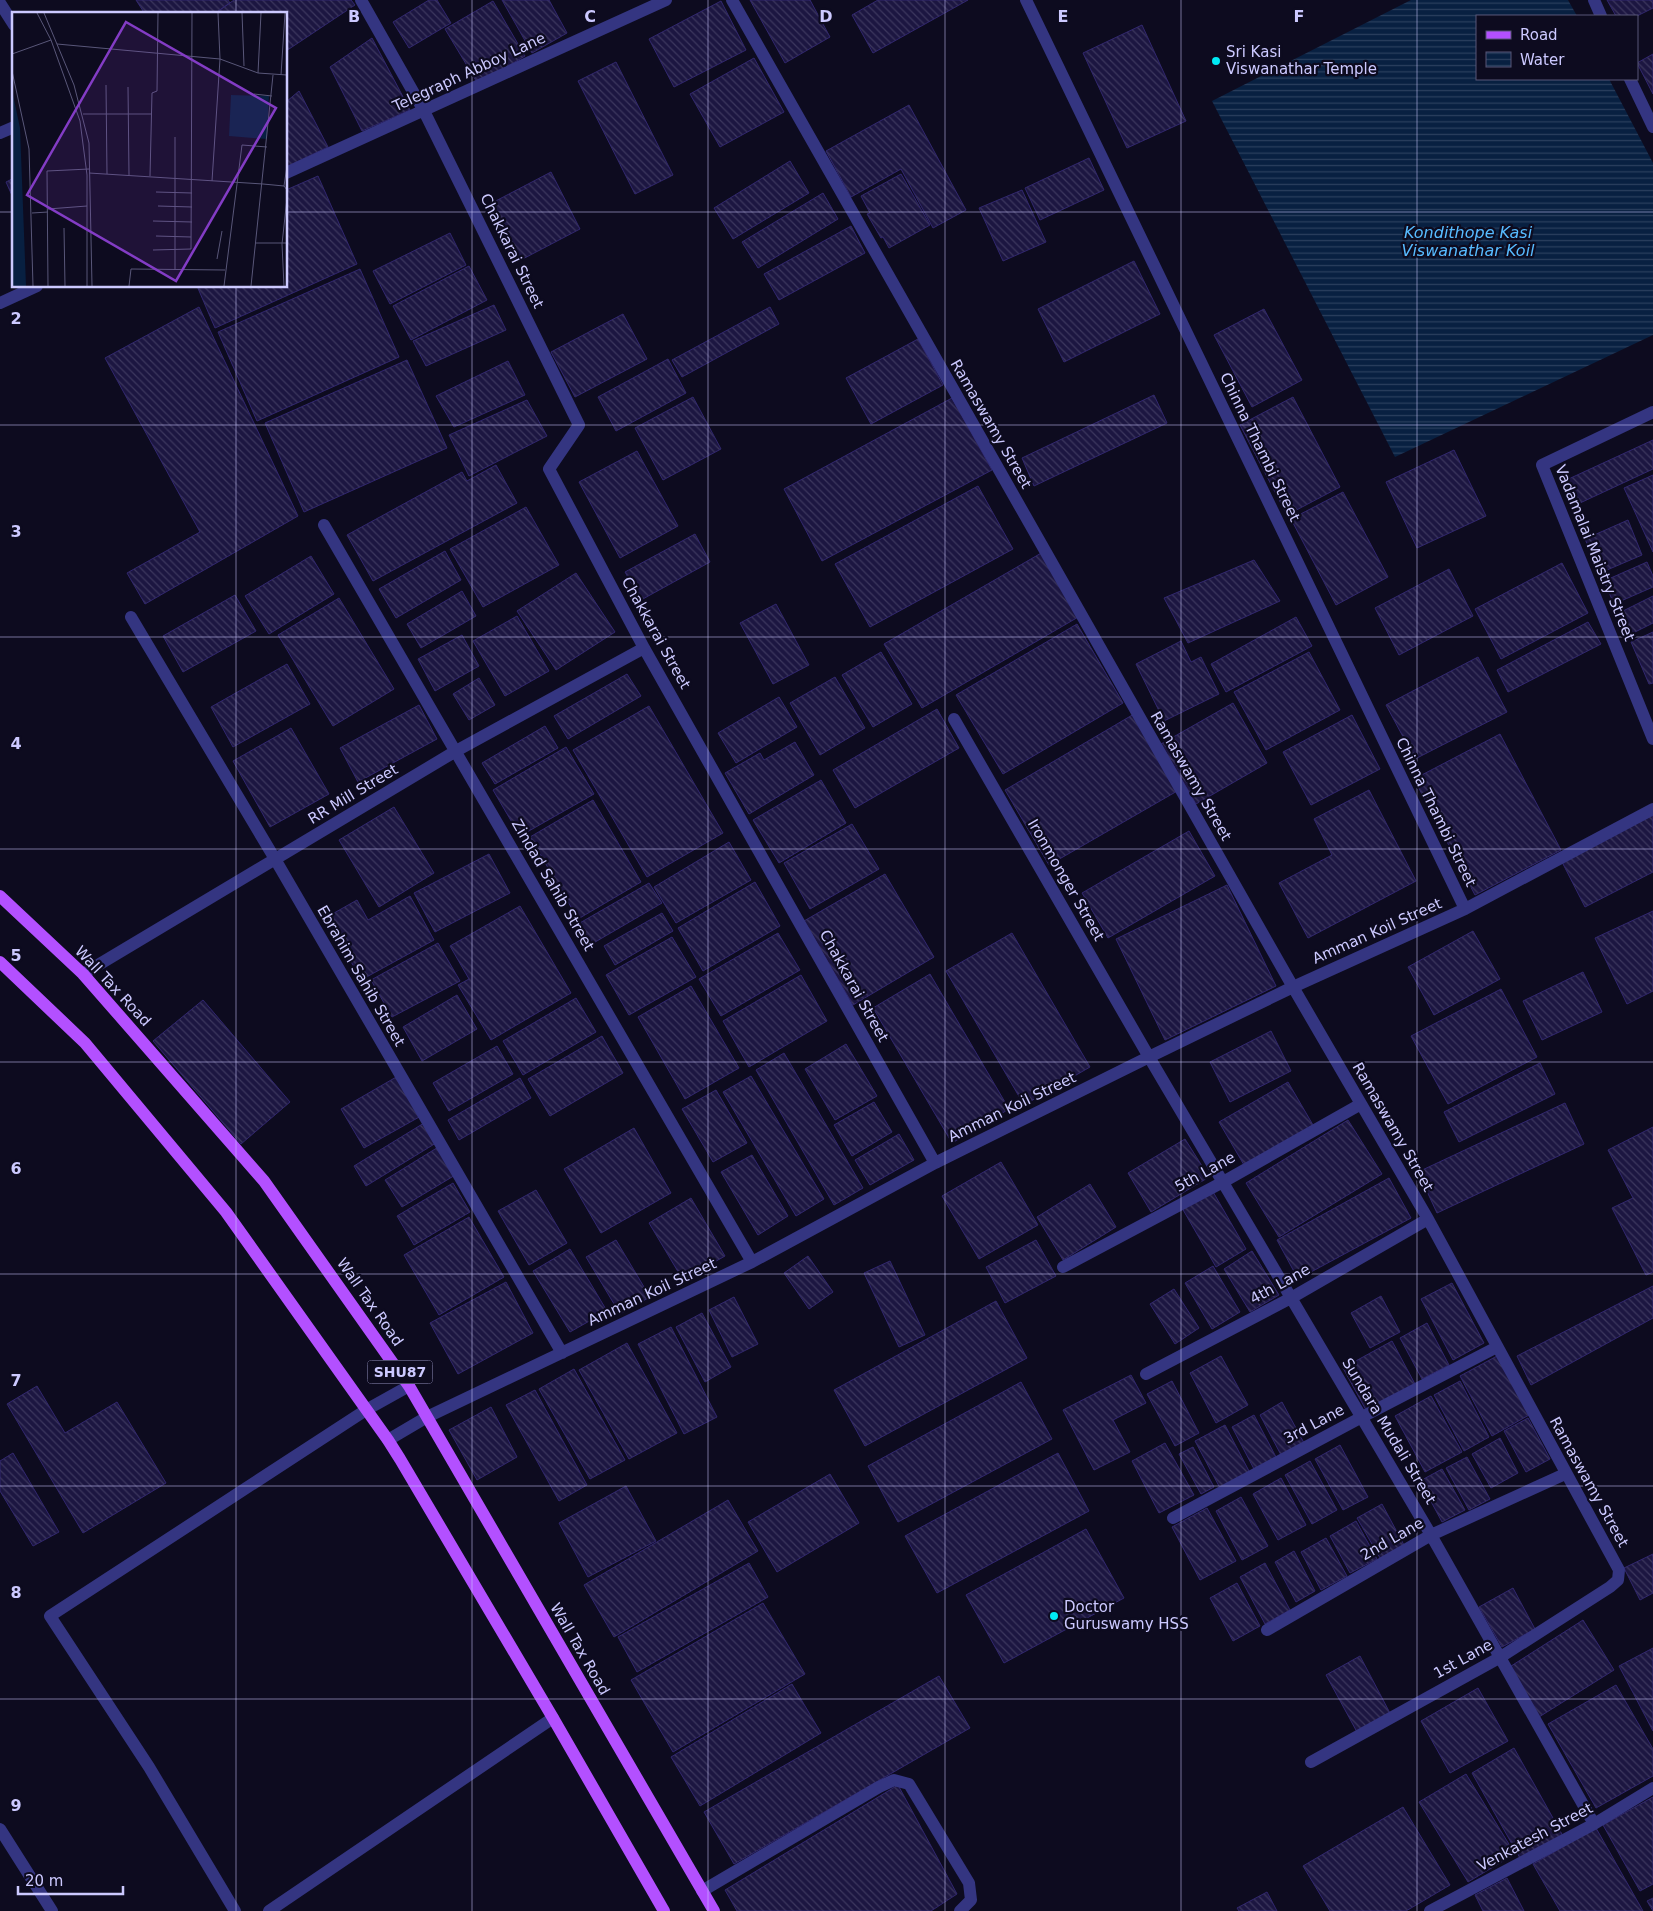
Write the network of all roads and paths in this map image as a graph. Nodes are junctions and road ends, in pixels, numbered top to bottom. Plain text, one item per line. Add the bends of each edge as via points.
1 (362, 0) edge
2 (666, 0) edge
3 (732, 0) edge
4 (1026, 0) edge
5 (1594, 0) edge
6 (0, 3) edge
7 (1602, 15) edge
8 (12, 21) edge
9 (1630, 80) edge
10 (424, 111) junction
11 (1653, 127) edge
12 (12, 128) edge
13 (0, 133) edge
14 (288, 172) edge
15 (33, 288) edge
16 (0, 303) edge
17 (1653, 412) edge
18 (324, 525) dead end
19 (132, 617) dead end
20 (644, 648) junction
21 (954, 719) dead end
22 (1653, 740) edge
23 (456, 751) junction
24 (1653, 809) edge
25 (275, 859) junction
26 (0, 896) edge
27 (1465, 909) junction
28 (0, 962) edge
29 (83, 974) junction
30 (1293, 987) junction
31 (1150, 1057) junction
32 (1361, 1104) junction
33 (935, 1163) junction
34 (1223, 1182) junction
35 (1428, 1219) junction
36 (752, 1262) junction
37 (1063, 1267) dead end
38 (1291, 1298) junction
39 (1497, 1348) junction
40 (562, 1353) junction
41 (1146, 1374) dead end
42 (409, 1386) junction
43 (366, 1410) junction
44 (427, 1417) junction
45 (1362, 1417) junction
46 (388, 1440) junction
47 (1565, 1474) junction
48 (1173, 1518) dead end
49 (1431, 1535) junction
50 (1619, 1570) joint
51 (1267, 1630) dead end
52 (1499, 1658) junction
53 (554, 1718) junction
54 (1311, 1762) dead end
55 (1653, 1788) edge
56 (1594, 1824) junction
57 (0, 1829) edge
58 (702, 1891) junction
59 (52, 1911) edge
60 (235, 1911) edge
61 (269, 1911) edge
62 (664, 1911) edge
63 (714, 1911) edge
64 (960, 1911) edge
65 (1430, 1911) edge

1 - 10 street
2 - 10 street, Telegraph Abboy Lane
3 - 30 street, Ramaswamy Street
4 - 27 street, Chinna Thambi Street
5 - 7 street
6 - 8 street
9 - 11 street
10 - 14 street, Telegraph Abboy Lane
10 - 20 street, Chakkarai Street via 579,425 549,469
12 - 13 street
15 - 16 street
17 - 22 street, Vadamalai Maistry Street via 1542,465
18 - 23 street, Zindad Sahib Street
19 - 25 street, Ebrahim Sahib Street
20 - 23 street, RR Mill Street
20 - 33 street, Chakkarai Street
21 - 31 street, Ironmonger Street
23 - 25 street, RR Mill Street
23 - 36 street, Zindad Sahib Street
24 - 27 street, Amman Koil Street
25 - 29 street, RR Mill Street
25 - 40 street, Ebrahim Sahib Street
26 - 29 main road, Wall Tax Road / SHU87
27 - 30 street, Amman Koil Street
28 - 43 main road, SHU87 via 85,1043 226,1212
29 - 42 main road, Wall Tax Road / SHU87 via 264,1181
30 - 31 street, Amman Koil Street
30 - 32 street, Ramaswamy Street
31 - 33 street, Amman Koil Street
31 - 34 street, Sundara Mudali Street
32 - 34 street, 5th Lane
32 - 35 street, Ramaswamy Street
33 - 36 street, Amman Koil Street
34 - 37 street, 5th Lane
34 - 38 street, Sundara Mudali Street
35 - 38 street, 4th Lane
35 - 39 street, Ramaswamy Street
36 - 40 street, Amman Koil Street
38 - 41 street, 4th Lane
38 - 45 street, Sundara Mudali Street
39 - 45 street, 3rd Lane
39 - 47 street, Ramaswamy Street
40 - 44 street, Amman Koil Street
42 - 43 street
42 - 44 main road, Wall Tax Road / SHU87
43 - 46 main road, SHU87
43 - 60 street via 50,1616 150,1767
44 - 46 street, Amman Koil Street
44 - 58 main road, Wall Tax Road / SHU87
45 - 48 street, 3rd Lane
45 - 49 street, Sundara Mudali Street
46 - 53 main road, SHU87
47 - 49 street, 2nd Lane
47 - 50 street, Ramaswamy Street
49 - 51 street, 2nd Lane
49 - 52 street, Sundara Mudali Street
50 - 52 street, 1st Lane via 1618,1580 1610,1587
52 - 54 street, 1st Lane
52 - 56 street, Sundara Mudali Street
53 - 61 street
53 - 62 main road, SHU87
55 - 56 street, Venkatesh Street
56 - 65 street, Venkatesh Street
57 - 59 street
58 - 63 main road, Wall Tax Road / SHU87
58 - 64 street via 894,1780 909,1784 969,1883 971,1900

